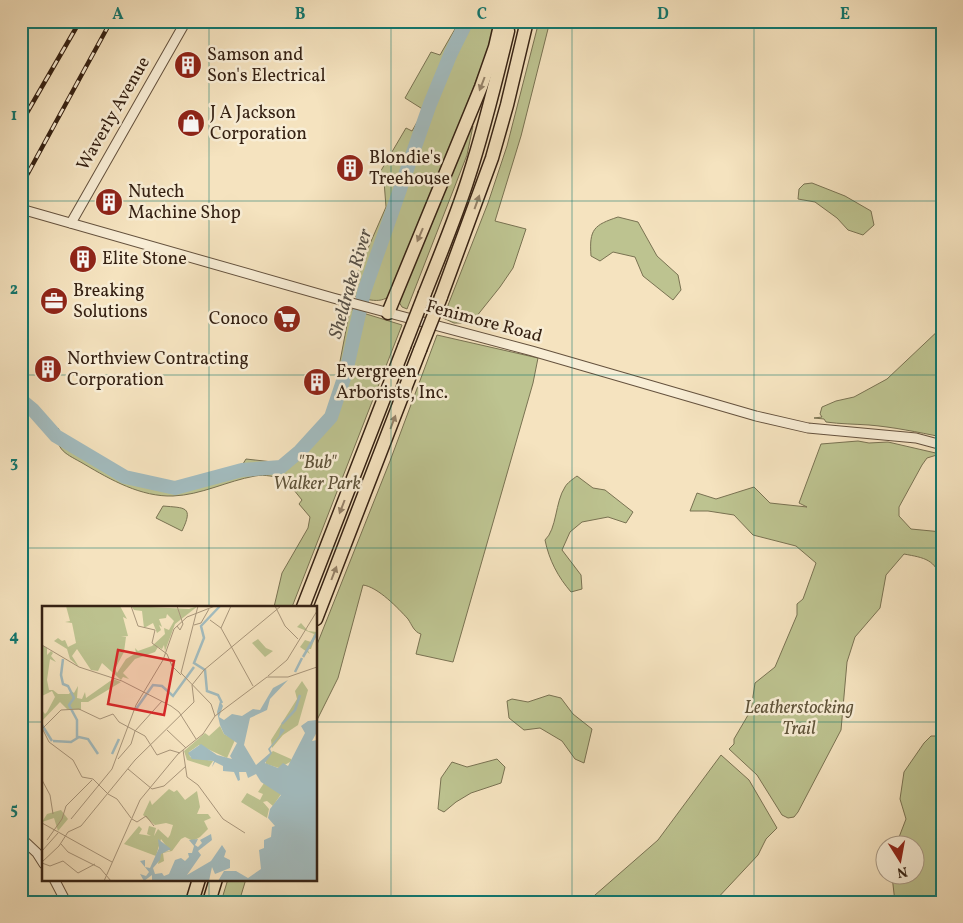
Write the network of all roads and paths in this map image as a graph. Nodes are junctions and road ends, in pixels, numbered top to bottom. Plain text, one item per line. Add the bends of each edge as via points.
1 (186, 21) edge
2 (502, 21) edge
3 (510, 21) edge
4 (527, 21) edge
5 (21, 209) edge
6 (71, 223) junction
7 (388, 313) junction
8 (942, 445) edge
9 (303, 606) edge
10 (318, 614) edge
11 (21, 838) edge
12 (42, 861) edge
13 (55, 880) edge
14 (199, 880) edge
15 (216, 880) edge
16 (66, 902) edge
17 (192, 902) edge
18 (210, 902) edge

1 - 6 street, Waverly Avenue
2 -> 7 highway via 481,87
3 -> 9 highway, bridge via 491,102 458,206
10 -> 4 highway, bridge via 474,212 507,105
5 - 6 street, Fenimore Road
6 - 7 street, Fenimore Road
7 - 8 street, Fenimore Road via 756,416 808,428 916,438
11 - 12 street
13 - 16 street
14 - 17 highway
15 - 18 highway

